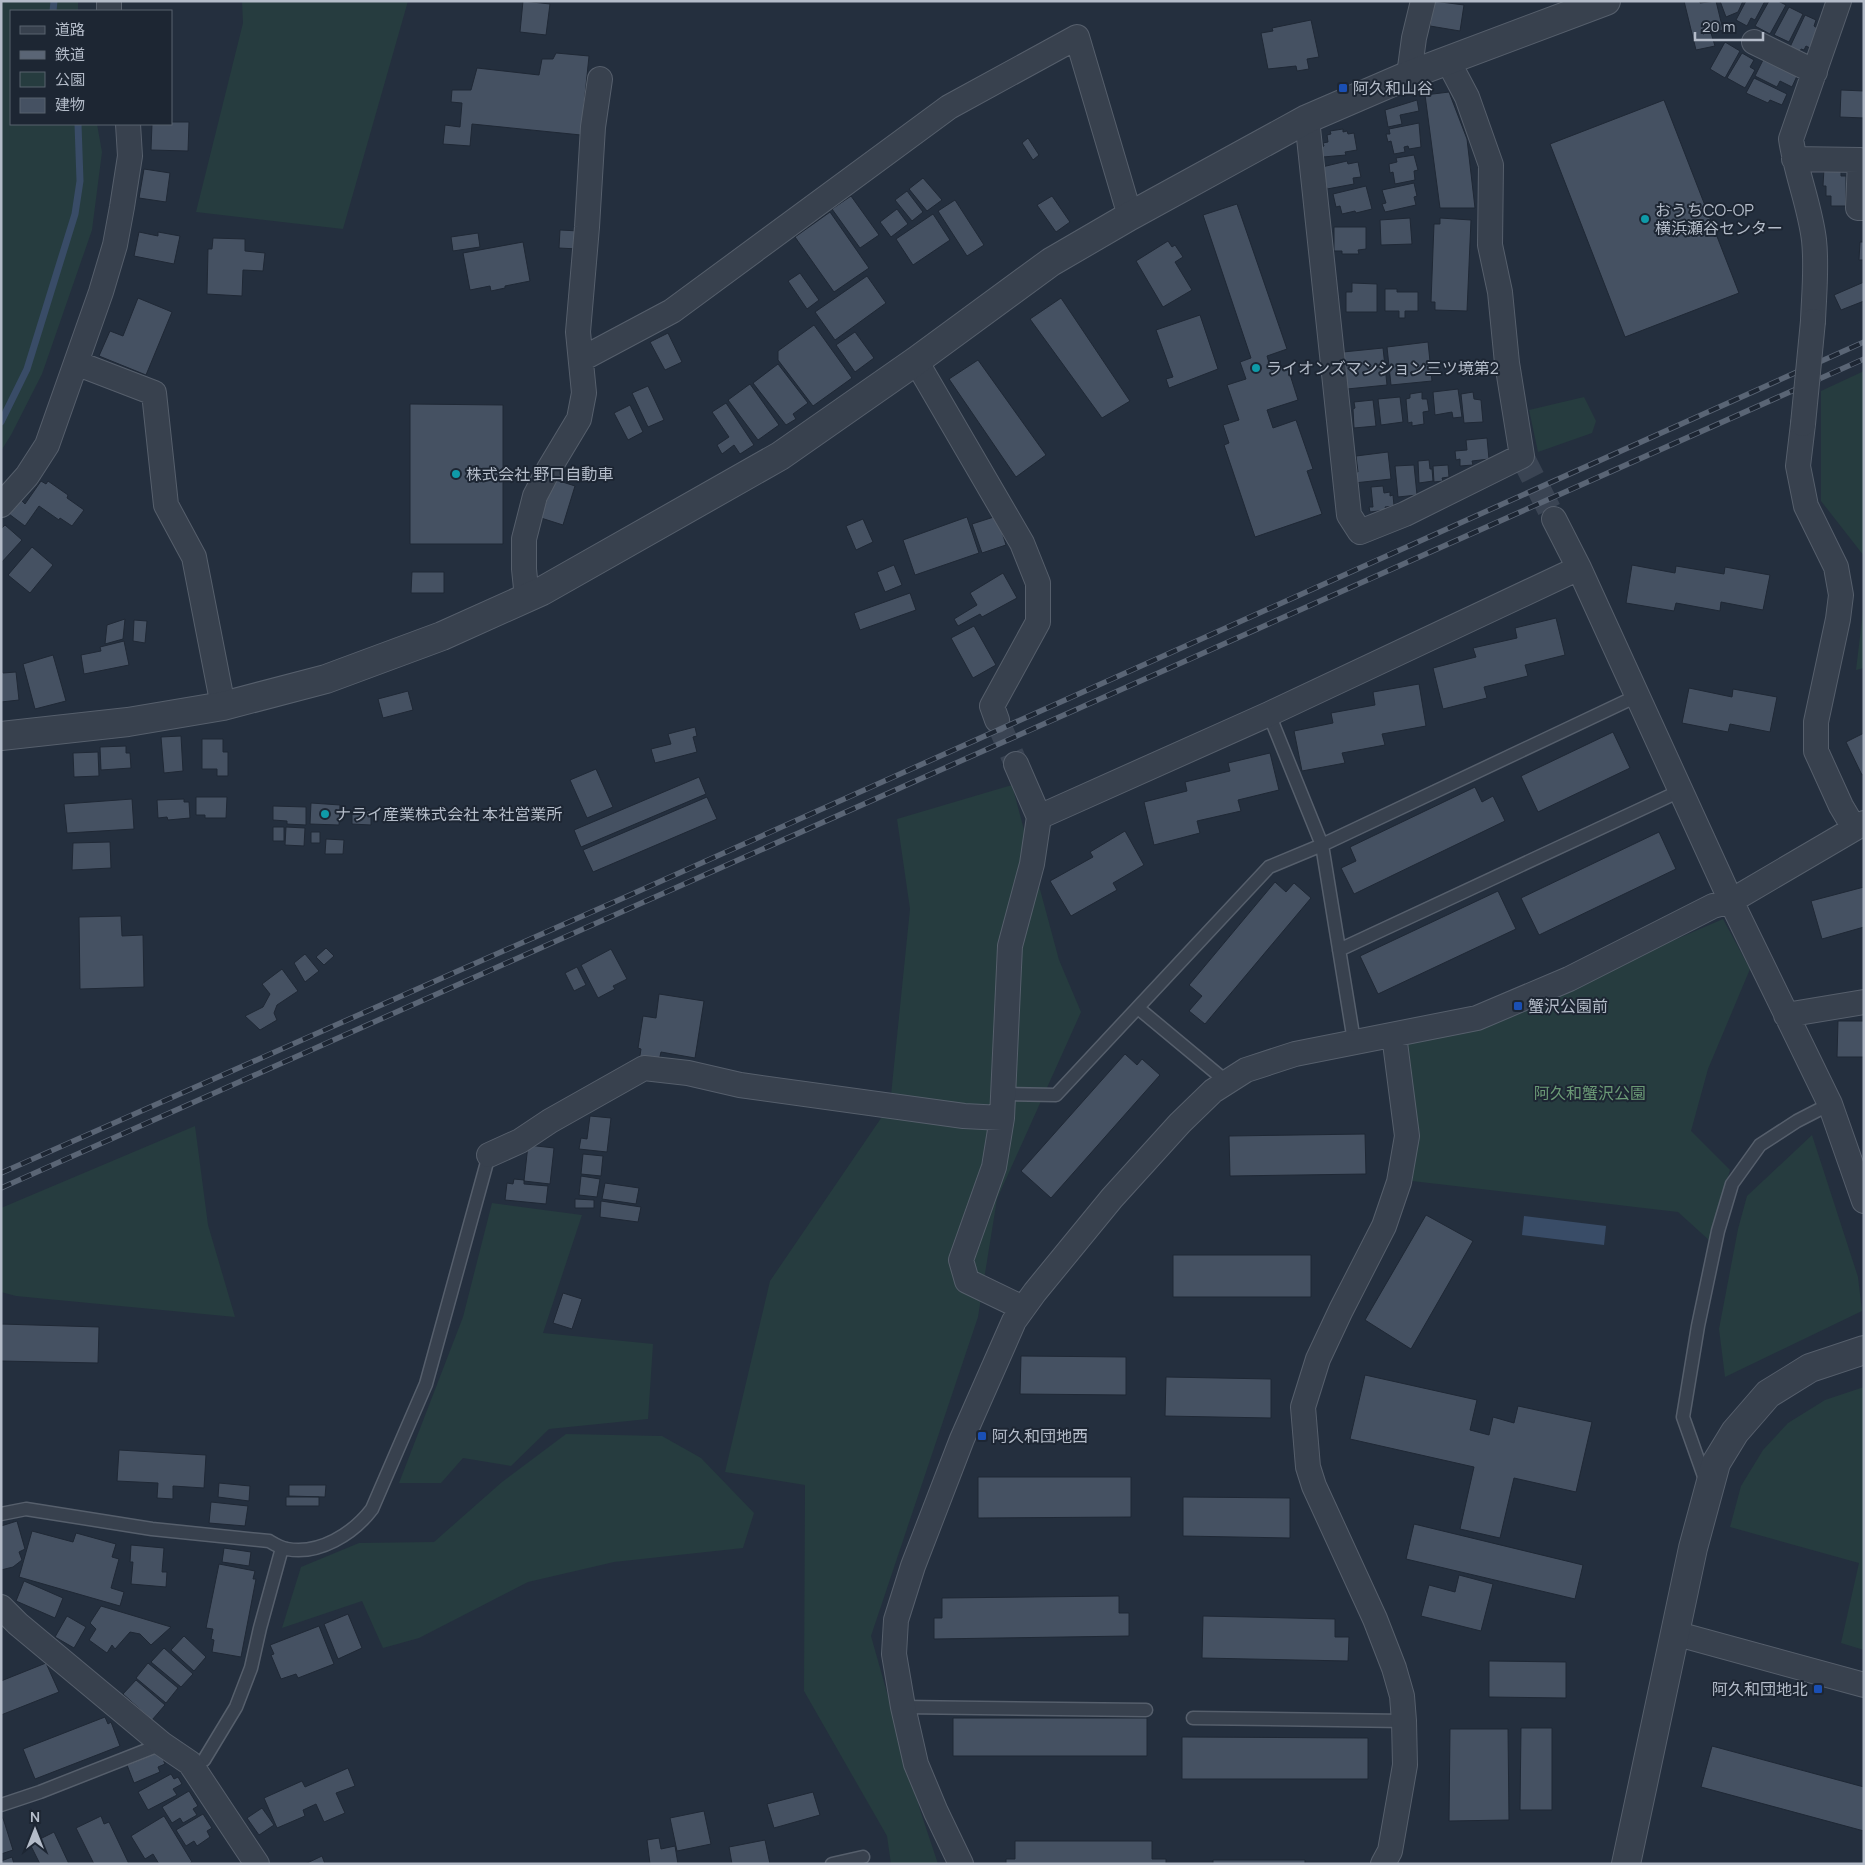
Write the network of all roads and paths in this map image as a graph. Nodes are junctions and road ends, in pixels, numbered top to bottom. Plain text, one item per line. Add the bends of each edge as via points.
1 (1423, 1) edge
2 (1606, 1) edge
3 (1839, 1) edge
4 (1754, 42) dead end
5 (1448, 61) junction
6 (1815, 72) junction
7 (1409, 75) junction
8 (600, 79) dead end
9 (1308, 119) junction
10 (128, 125) edge
11 (1794, 159) junction
12 (1864, 208) edge
13 (1130, 216) junction
14 (582, 359) junction
15 (916, 361) junction
16 (76, 363) junction
17 (1, 505) edge
18 (1554, 519) tunnel mouth
19 (1579, 568) junction
20 (527, 598) junction
21 (1637, 696) junction
22 (223, 706) junction
23 (1269, 714) junction
24 (997, 720) tunnel mouth
25 (1, 736) edge
26 (1016, 764) tunnel mouth
27 (1680, 791) junction
28 (1039, 817) junction
29 (1859, 826) edge
30 (1322, 846) junction
31 (1730, 901) junction
32 (1339, 950) junction
33 (1864, 1002) edge
34 (1138, 1008) junction
35 (1786, 1014) junction
36 (1394, 1035) junction
37 (1354, 1041) junction
38 (1227, 1082) junction
39 (1003, 1094) junction
40 (1830, 1104) junction
41 (1002, 1118) junction
42 (489, 1155) joint
43 (1864, 1201) edge
44 (1023, 1308) junction
45 (1864, 1350) edge
46 (1708, 1489) junction
47 (1, 1514) edge
48 (282, 1548) junction
49 (1, 1607) edge
50 (1674, 1633) junction
51 (1864, 1685) edge
52 (903, 1707) junction
53 (1146, 1710) dead end
54 (1193, 1718) dead end
55 (1404, 1720) junction
56 (162, 1744) junction
57 (204, 1760) dead end
58 (1, 1805) edge
59 (863, 1857) dead end
60 (252, 1862) edge
61 (832, 1864) edge
62 (961, 1864) edge
63 (1383, 1864) edge
64 (1626, 1864) edge

1 - 7 street
2 - 5 street
3 - 6 street
4 - 6 street
5 - 7 street
5 - 9 street via 1467,97 1491,165 1490,246 1500,292 1507,363 1522,456 1405,514 1360,532 1349,515
6 - 11 street via 1791,139
7 - 9 street
8 - 14 street via 593,127 578,332
9 - 13 street
10 - 16 street via 130,156 114,246
11 - 12 street via 1860,160 1858,208
11 - 29 street, bridge via 1814,241 1815,265 1813,321 1798,466 1806,506 1836,567 1841,595 1816,722 1816,751 1841,806
13 - 14 street via 1078,37 949,107 672,311
13 - 15 street via 1051,262
14 - 20 street via 584,393 579,419 535,496 524,538
15 - 20 street via 780,456
15 - 24 street via 1022,543 1038,583 1038,622 992,706
16 - 17 street via 48,445 28,476
16 - 22 street via 154,393 166,505 194,556
18 - 19 street
19 - 21 street
19 - 23 street
20 - 22 street via 442,636 326,679
21 - 27 street
21 - 30 lane
22 - 25 street via 128,722
23 - 28 street
23 - 30 lane
26 - 28 street
27 - 31 street
27 - 32 lane
28 - 39 street via 1032,864 1010,946
29 - 31 street
30 - 32 lane
30 - 34 lane via 1269,867
31 - 35 street
31 - 36 street via 1713,906 1569,979 1477,1018
32 - 37 lane
33 - 35 street
34 - 38 lane
34 - 39 lane via 1056,1095
35 - 40 street
36 - 37 street
36 - 55 street via 1407,1136 1399,1182 1384,1226 1318,1360 1303,1407 1308,1466 1314,1486 1375,1619 1402,1696
37 - 38 street via 1295,1054 1246,1070
38 - 44 street via 1180,1123 1124,1184
39 - 41 street
40 - 43 street
40 - 46 lane via 1758,1140 1732,1184 1718,1231 1683,1416
41 - 42 street via 964,1116 740,1085 688,1073 644,1068 520,1141
41 - 44 street via 994,1168 961,1260 967,1280
42 - 48 lane via 426,1384 372,1509 362,1522 330,1544 298,1550
44 - 52 street via 1014,1321 962,1440 913,1566 896,1620 894,1654
45 - 46 street via 1810,1368 1768,1394 1735,1432 1716,1463
46 - 50 street
47 - 48 lane via 26,1509 152,1529 269,1540
48 - 57 lane via 251,1668 236,1707
49 - 56 street
50 - 51 street
50 - 64 street
52 - 53 lane
52 - 62 street via 916,1764
54 - 55 lane
55 - 63 street via 1405,1765 1390,1850
56 - 58 lane
56 - 60 street via 190,1763
59 - 61 lane

